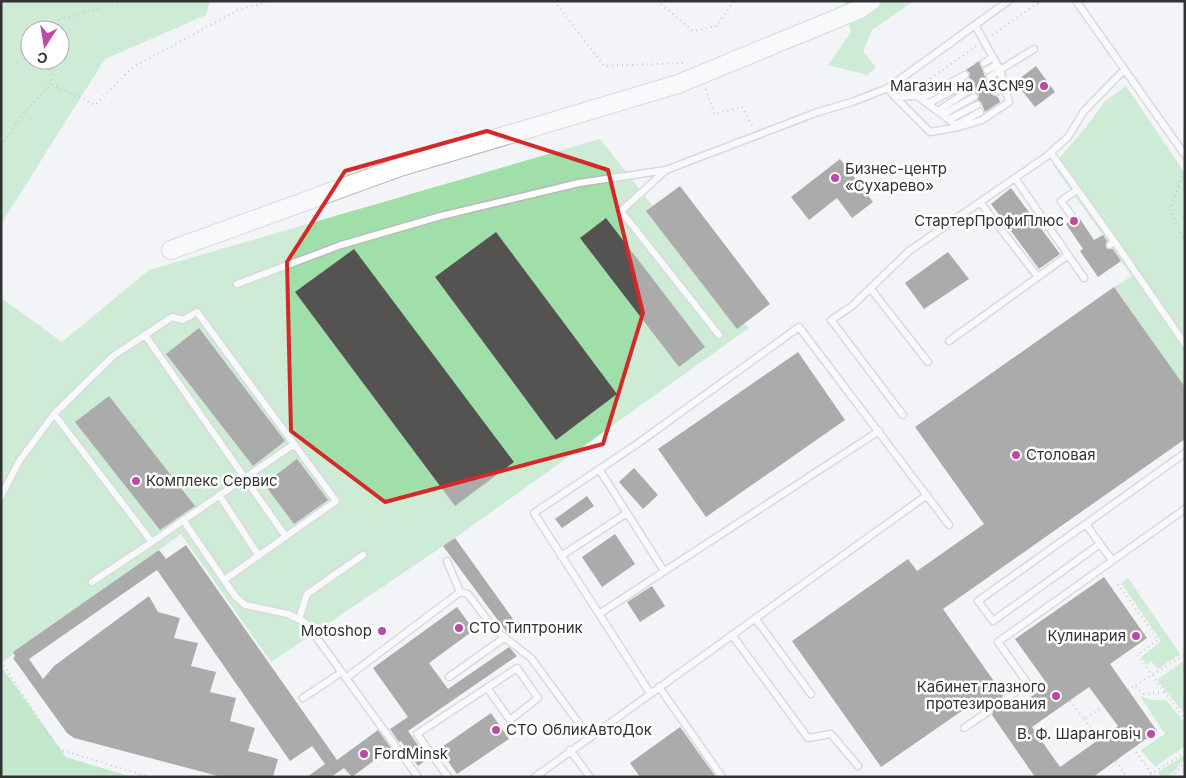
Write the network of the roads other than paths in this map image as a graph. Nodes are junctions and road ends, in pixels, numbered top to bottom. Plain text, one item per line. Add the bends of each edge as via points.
1 (871, 1) edge
2 (1008, 1) edge
3 (1076, 1) edge
4 (975, 25) junction
5 (1034, 49) dead end
6 (993, 57) junction
7 (998, 68) junction
8 (1124, 70) junction
9 (965, 75) dead end
10 (990, 77) dead end
11 (1002, 79) junction
12 (968, 82) dead end
13 (993, 85) dead end
14 (1005, 87) junction
15 (888, 88) junction
16 (971, 89) dead end
17 (996, 92) dead end
18 (895, 97) junction
19 (974, 97) dead end
20 (921, 99) junction
21 (929, 103) junction
22 (978, 105) dead end
23 (941, 112) junction
24 (980, 112) dead end
25 (950, 119) junction
26 (958, 126) junction
27 (1051, 153) junction
28 (1185, 155) edge
29 (666, 170) junction
30 (1015, 178) junction
31 (1077, 190) junction
32 (980, 202) junction
33 (1071, 215) dead end
34 (170, 250) dead end
35 (1068, 255) junction
36 (1038, 277) junction
37 (1084, 278) dead end
38 (237, 284) dead end
39 (870, 288) junction
40 (145, 335) junction
41 (719, 335) dead end
42 (949, 341) dead end
43 (1185, 344) edge
44 (928, 362) dead end
45 (54, 414) junction
46 (903, 415) dead end
47 (879, 431) junction
48 (294, 444) junction
49 (1185, 453) edge
50 (600, 469) junction
51 (244, 480) junction
52 (219, 495) junction
53 (927, 495) junction
54 (1, 496) edge
55 (1185, 509) edge
56 (627, 513) junction
57 (183, 520) junction
58 (1086, 524) junction
59 (949, 525) dead end
60 (286, 537) junction
61 (152, 542) junction
62 (1100, 544) junction
63 (363, 555) dead end
64 (259, 556) junction
65 (562, 556) junction
66 (1112, 560) junction
67 (447, 561) dead end
68 (664, 571) junction
69 (224, 580) junction
70 (92, 582) dead end
71 (460, 592) junction
72 (599, 614) junction
73 (755, 618) junction
74 (298, 619) junction
75 (732, 635) junction
76 (504, 638) junction
77 (344, 675) junction
78 (449, 677) dead end
79 (659, 687) junction
80 (488, 689) junction
81 (650, 693) junction
82 (811, 694) dead end
83 (303, 698) dead end
84 (1006, 698) dead end
85 (989, 711) dead end
86 (964, 728) dead end
87 (589, 737) junction
88 (570, 750) junction
89 (858, 766) dead end
90 (418, 777) edge
91 (448, 777) edge
92 (535, 777) edge
93 (590, 777) edge
94 (722, 777) edge

1 - 34 main road via 678,84 397,168
2 - 4 lane
3 - 8 lane
4 - 6 lane
4 - 15 lane
5 - 7 lane
6 - 7 lane
6 - 7 lane via 986,66
7 - 10 lane
7 - 11 lane
8 - 27 lane via 1084,111 1068,137
8 - 28 lane
9 - 20 lane
11 - 13 lane
11 - 14 lane
12 - 21 lane
14 - 17 lane
14 - 26 lane via 1009,102 982,120
15 - 18 lane
15 - 29 lane
16 - 23 lane
18 - 20 lane via 917,96
18 - 26 lane via 930,132
19 - 23 lane
20 - 21 lane
21 - 23 lane
22 - 25 lane
23 - 25 lane
24 - 26 lane
25 - 26 lane
27 - 30 lane
27 - 31 lane
29 - 38 lane via 579,183 441,216 341,245
29 - 41 lane via 621,211
30 - 32 lane
30 - 35 lane
31 - 33 lane via 1061,201
31 - 43 lane
32 - 36 lane
32 - 39 lane via 909,251
35 - 36 lane
35 - 37 lane
36 - 42 lane
39 - 44 lane
39 - 46 lane via 831,320
40 - 45 lane via 113,356
40 - 48 lane via 172,317 183,320 197,312
40 - 51 lane
45 - 54 lane via 20,460
45 - 61 lane
47 - 50 lane via 799,327
47 - 53 lane
47 - 68 lane
48 - 51 lane
48 - 60 lane via 336,501
49 - 58 lane
50 - 56 lane
50 - 65 lane via 534,513
51 - 52 lane
51 - 60 lane
52 - 57 lane
52 - 64 lane
53 - 59 lane
53 - 73 lane
55 - 66 lane
56 - 65 lane
56 - 68 lane
57 - 61 lane
57 - 69 lane
58 - 62 lane
58 - 62 lane via 978,601 993,621
60 - 64 lane
61 - 70 lane
62 - 66 lane
63 - 74 lane via 307,594
64 - 69 lane
65 - 72 lane
66 - 84 lane via 998,642 1028,684
67 - 71 lane
68 - 72 lane
69 - 74 lane via 245,605
71 - 76 lane via 473,599
71 - 77 lane
72 - 81 lane
73 - 75 lane
73 - 82 lane
74 - 77 lane via 306,623
75 - 79 lane
75 - 89 lane via 808,738 831,734
76 - 78 lane
76 - 87 lane via 531,658
77 - 83 lane
77 - 90 lane
79 - 81 lane
79 - 94 lane
80 - 80 lane via 510,720 538,698 517,668
80 - 91 lane via 417,734
81 - 87 lane
85 - 86 lane
87 - 88 lane
88 - 92 lane
88 - 93 lane

